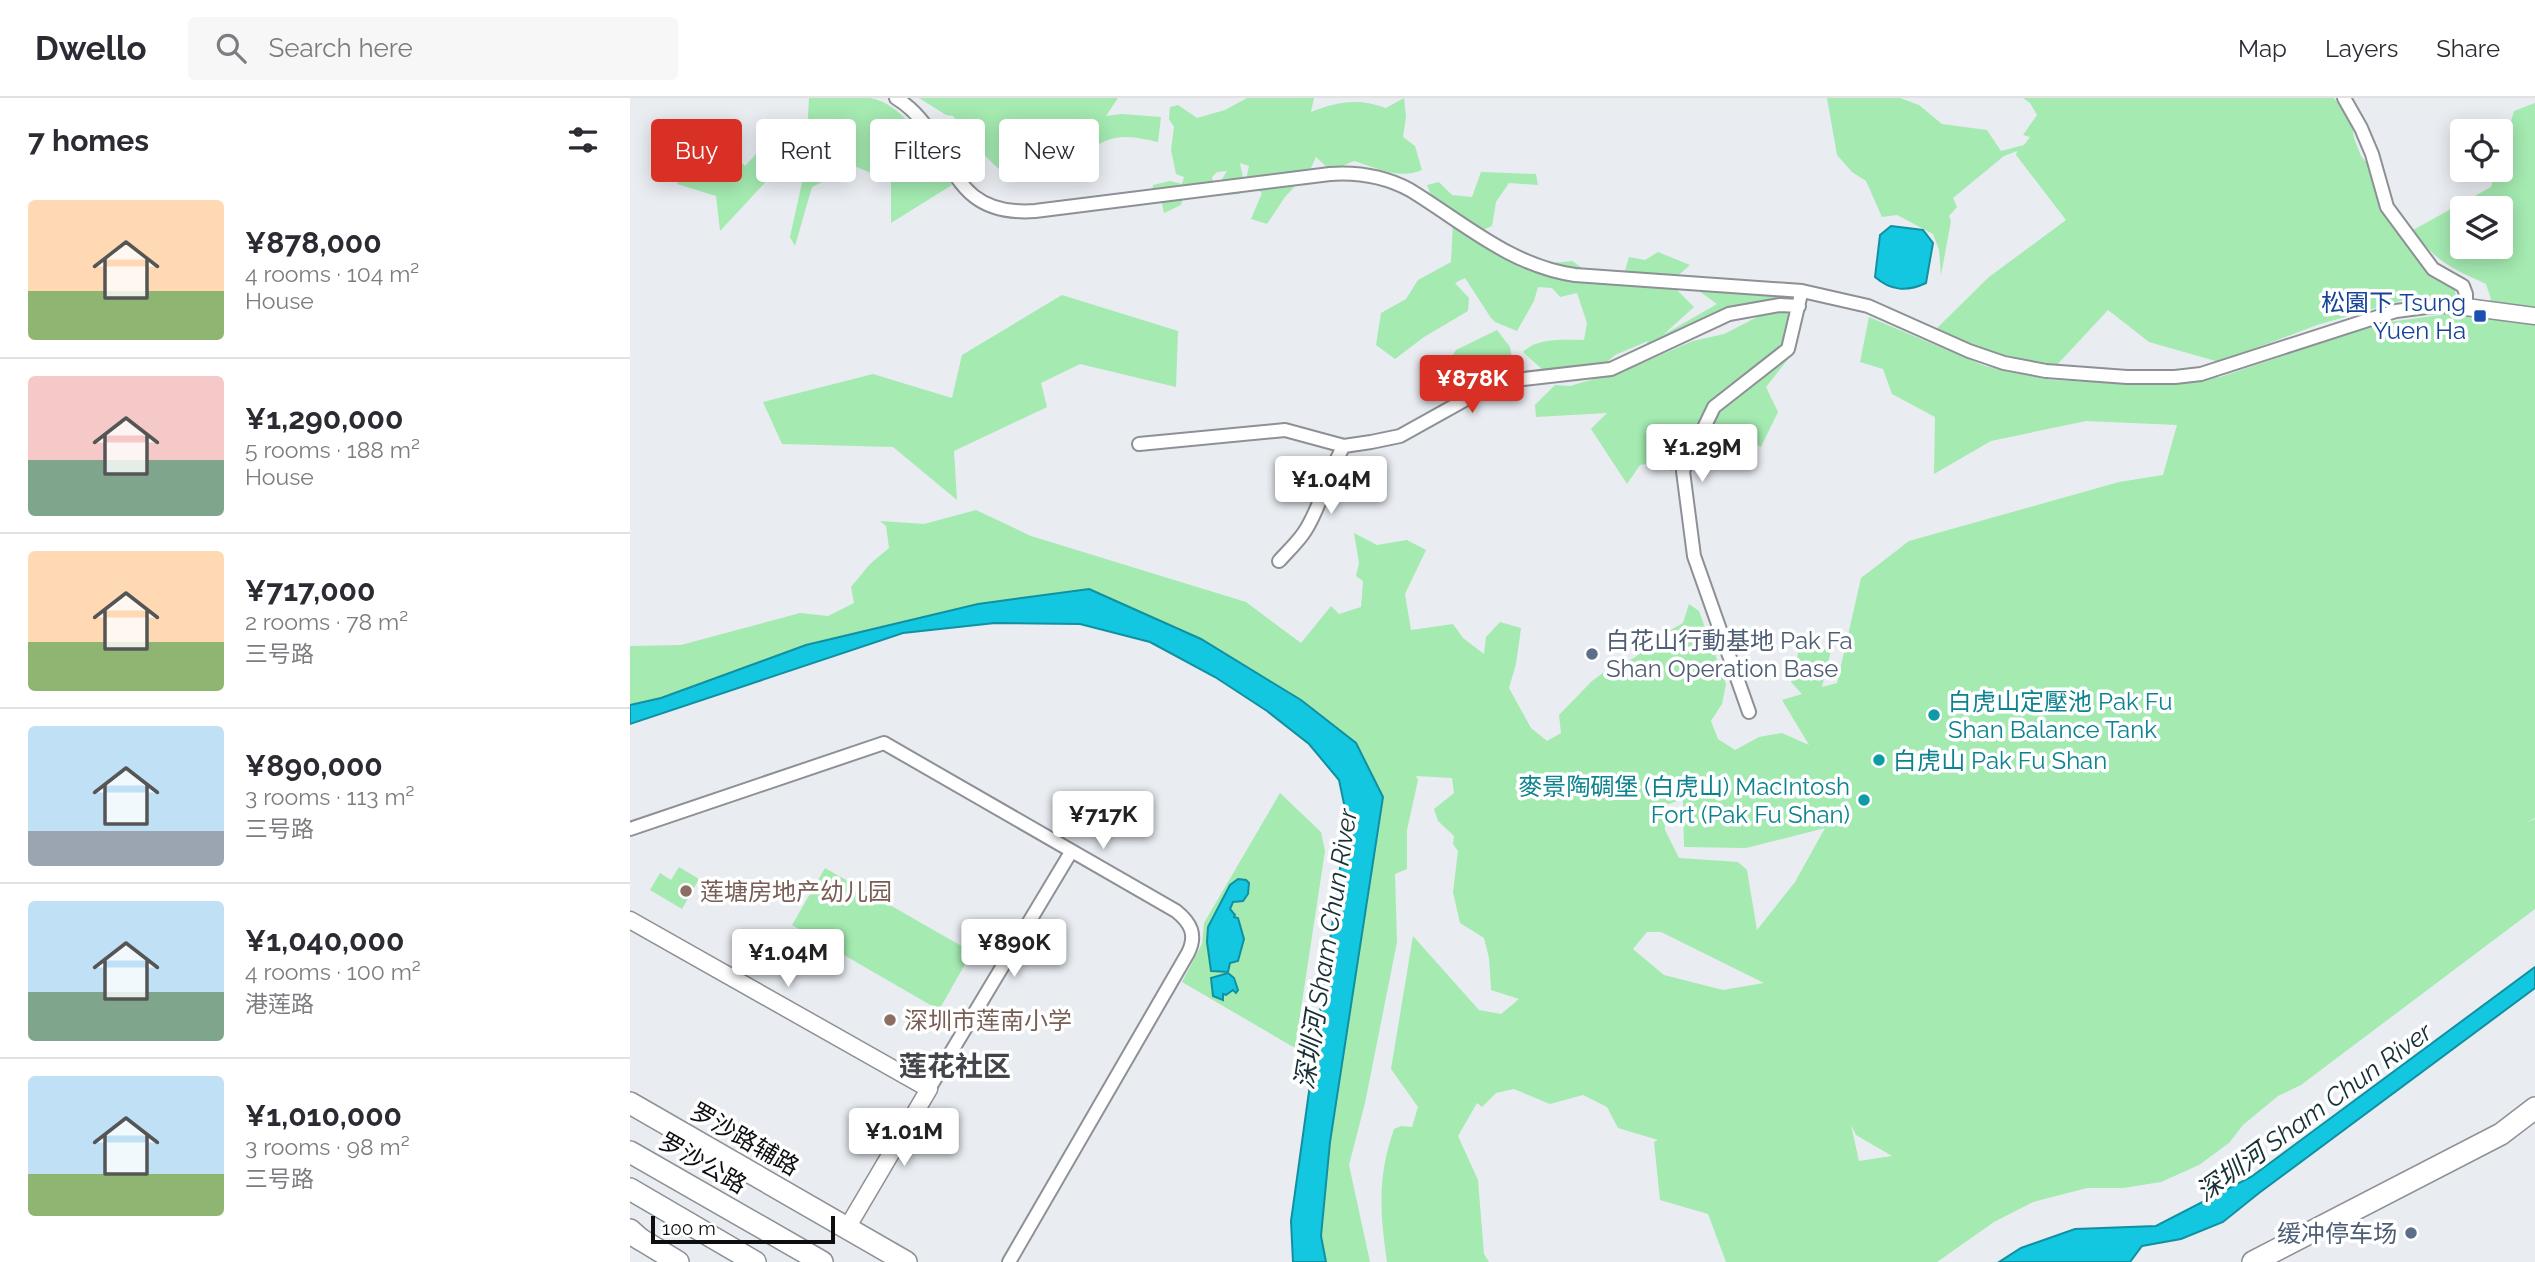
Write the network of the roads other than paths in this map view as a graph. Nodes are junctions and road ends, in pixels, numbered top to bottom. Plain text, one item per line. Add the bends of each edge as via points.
1 (897, 98) edge
2 (2344, 98) edge
3 (1802, 291) junction
4 (1799, 306) junction
5 (2466, 307) junction
6 (2535, 316) edge
7 (1139, 444) dead end
8 (1343, 446) junction
9 (1279, 561) dead end
10 (1749, 712) dead end
11 (630, 829) edge
12 (1071, 852) junction
13 (630, 920) edge
14 (929, 1089) junction
15 (630, 1103) edge
16 (2535, 1108) edge
17 (630, 1152) edge
18 (630, 1189) edge
19 (847, 1228) junction
20 (633, 1234) edge
21 (678, 1262) edge
22 (755, 1262) edge
23 (822, 1262) edge
24 (906, 1262) edge
25 (1009, 1262) edge
26 (2253, 1262) edge

1 - 3 street via 919,117 964,188 985,204 1006,211 1360,174 1401,185 1510,255 1552,272
2 - 5 street via 2372,154 2387,207 2431,267 2463,286
3 - 4 street
3 - 5 street via 1868,306 2004,363 2127,377 2201,374 2396,312
4 - 8 street via 1729,314 1611,369 1497,382 1400,436
4 - 10 street via 1788,349 1714,407 1683,471 1694,556
5 - 6 street
7 - 8 street via 1285,430
8 - 9 street via 1305,531
11 - 12 street via 884,743
12 - 14 street
12 - 25 street via 1186,919 1193,943
13 - 14 street
14 - 19 street
15 - 19 main road, 罗沙路辅路
16 - 26 main road via 2501,1134
17 - 23 main road, 罗沙公路
18 - 22 main road
19 - 24 main road, 罗沙路辅路
20 - 21 main road

